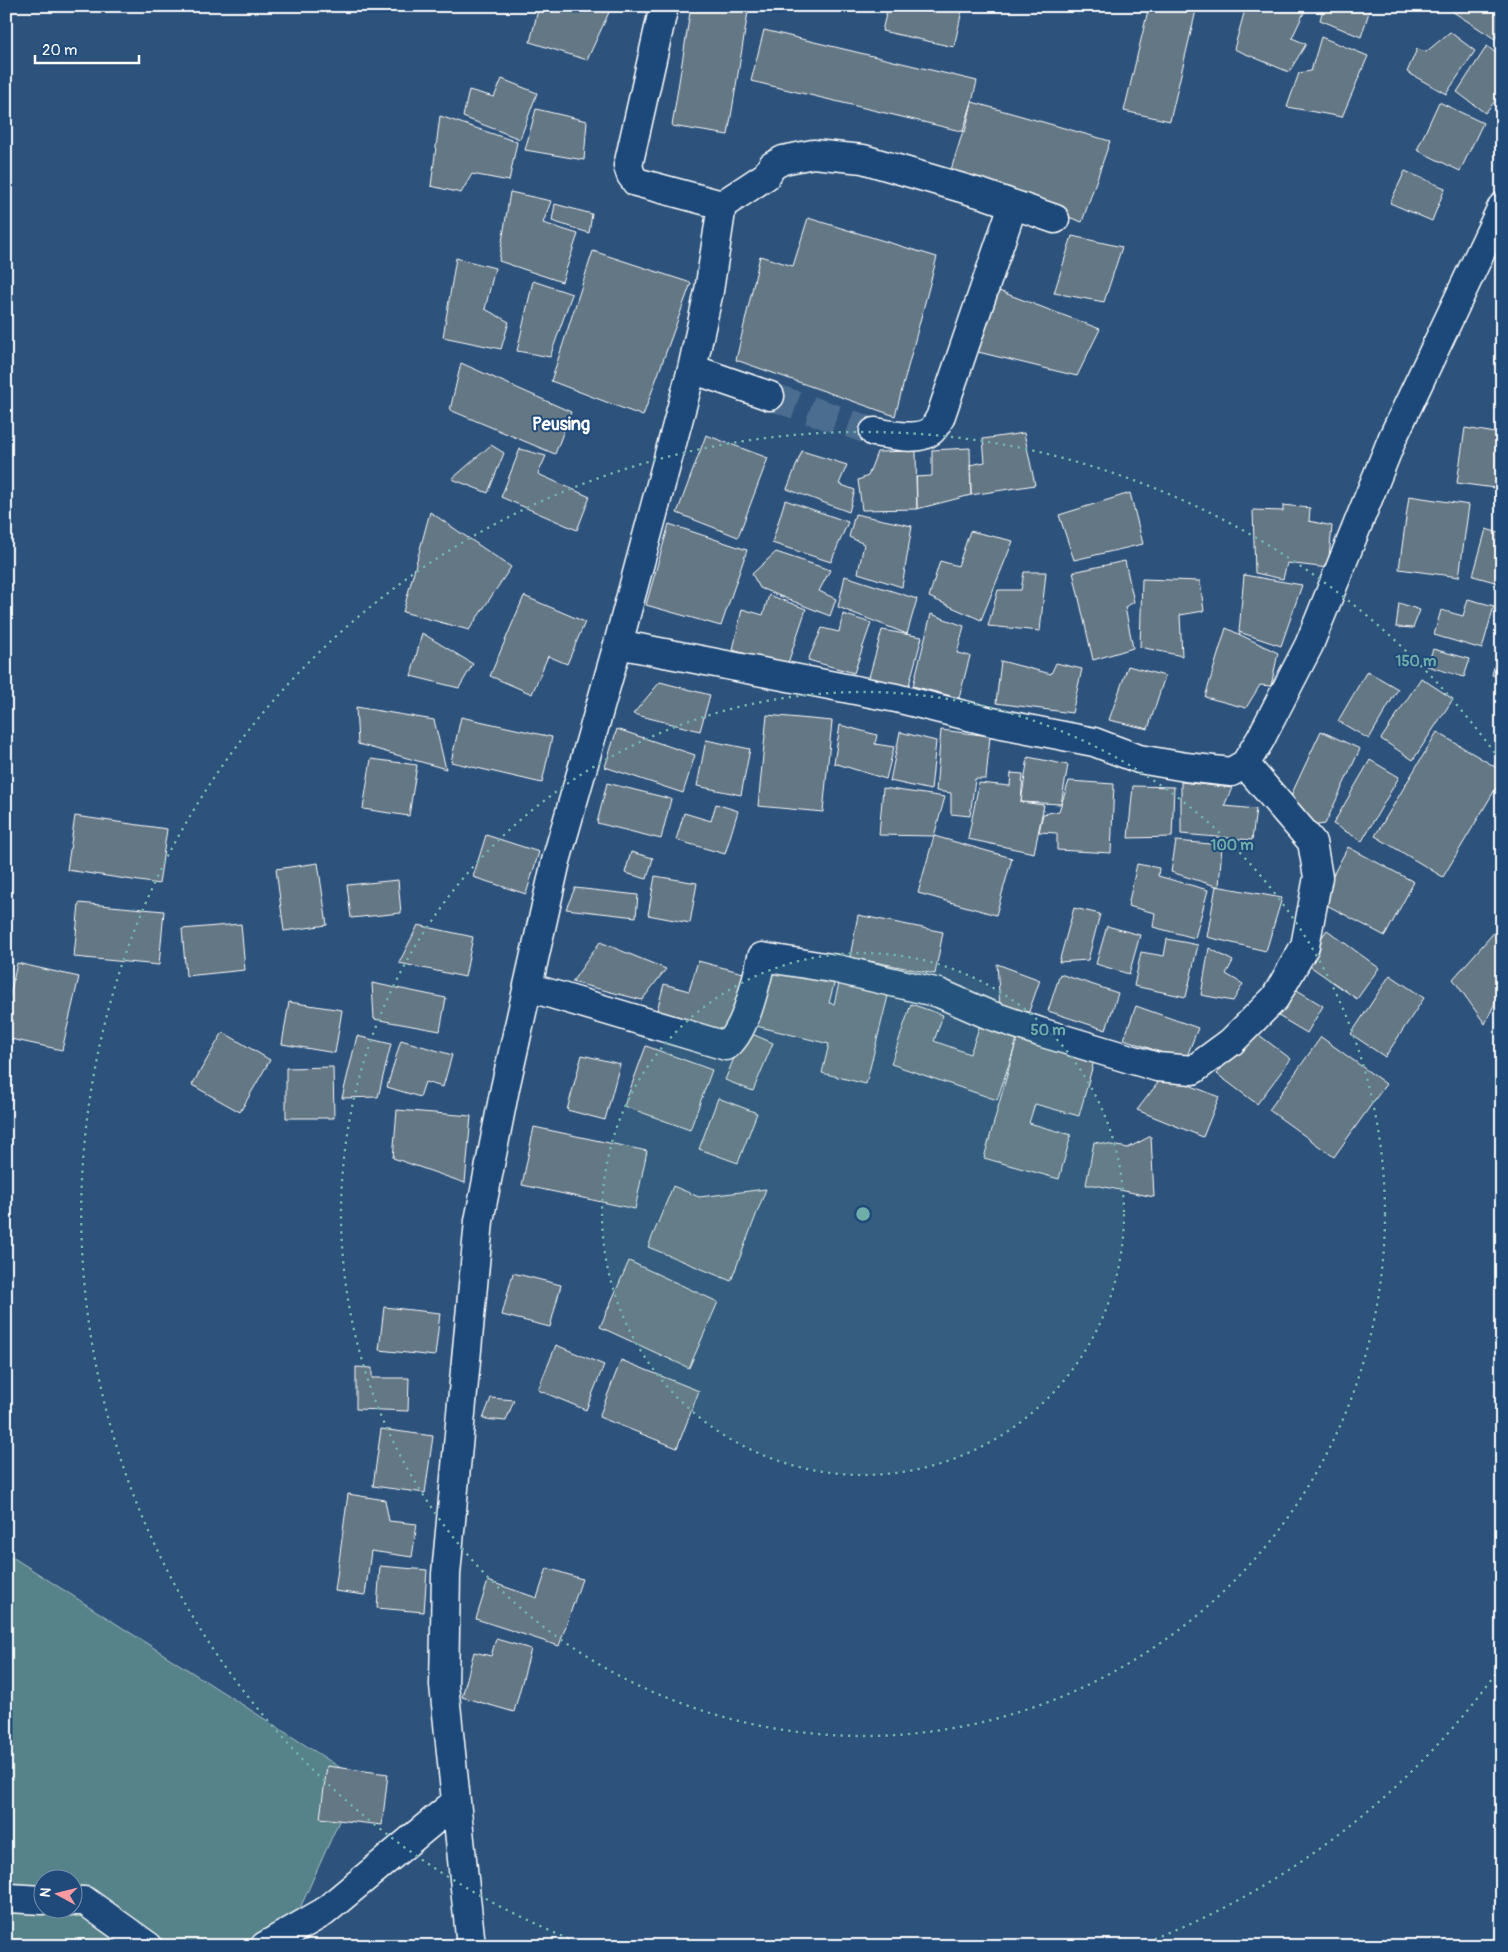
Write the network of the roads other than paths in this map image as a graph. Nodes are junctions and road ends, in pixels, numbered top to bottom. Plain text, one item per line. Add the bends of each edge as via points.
1 (664, 6) edge
2 (722, 205) junction
3 (1014, 205) junction
4 (1502, 208) edge
5 (1055, 219) dead end
6 (692, 369) junction
7 (770, 396) tunnel mouth
8 (874, 432) tunnel mouth
9 (618, 644) junction
10 (1245, 764) junction
11 (528, 987) junction
12 (456, 1802) junction
13 (6, 1900) edge
14 (32, 1900) edge
15 (82, 1901) edge
16 (148, 1946) edge
17 (265, 1946) edge
18 (471, 1946) edge

1 - 2 street via 628,166 636,182
2 - 3 street via 766,176 772,166 783,160 814,154 863,159
2 - 6 street via 709,291
3 - 5 street
3 - 8 street via 937,424 927,434 915,436
4 - 10 street via 1394,437 1309,645
6 - 7 street
6 - 9 street
9 - 10 street via 896,698 992,722 1094,742 1139,759 1186,768 1231,772
9 - 11 street via 556,861
10 - 11 street via 1312,842 1318,877 1305,946 1275,998 1231,1042 1193,1070 1157,1067 1049,1035 939,993 837,968 762,957 743,1020 734,1041 726,1046
11 - 12 street via 479,1221 446,1574 444,1685
12 - 17 street via 324,1912
12 - 18 street
13 - 14 street
15 - 16 street

